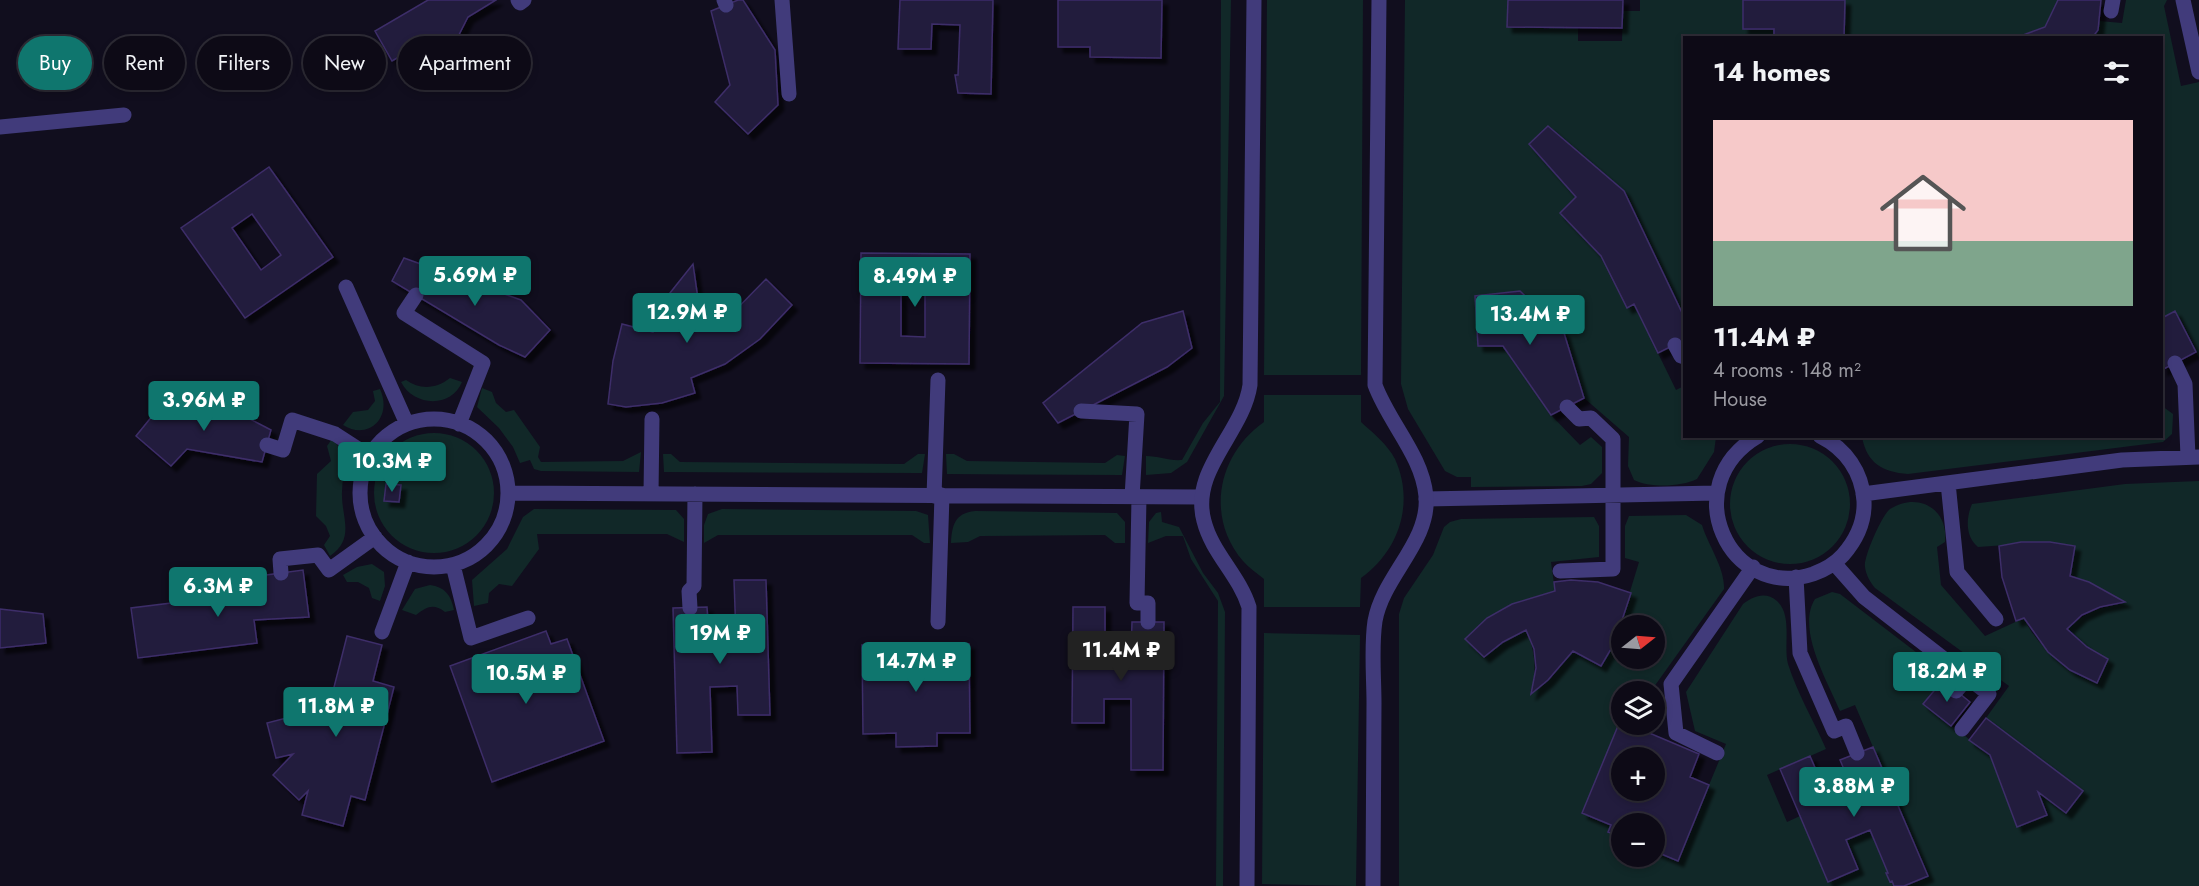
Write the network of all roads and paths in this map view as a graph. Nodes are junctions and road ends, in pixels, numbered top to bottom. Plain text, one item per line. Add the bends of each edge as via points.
1 (518, 0) edge
2 (524, 0) edge
3 (782, 0) edge
4 (1254, 0) edge
5 (1379, 0) edge
6 (2183, 0) edge
7 (2196, 40) edge
8 (2199, 72) edge
9 (789, 94) dead end
10 (124, 115) dead end
11 (0, 127) edge
12 (346, 288) dead end
13 (416, 295) dead end
14 (1675, 345) dead end
15 (1683, 357) edge
16 (2175, 363) dead end
17 (938, 380) dead end
18 (1567, 406) dead end
19 (1081, 411) dead end
20 (652, 419) dead end
21 (407, 424) junction
22 (459, 424) junction
23 (1829, 438) edge
24 (1741, 441) edge
25 (267, 445) dead end
26 (369, 456) junction
27 (2193, 457) edge
28 (1948, 483) junction
29 (508, 493) junction
30 (1716, 493) junction
31 (651, 494) junction
32 (695, 494) junction
33 (1863, 494) junction
34 (938, 496) junction
35 (1613, 496) junction
36 (1136, 497) junction
37 (1201, 497) junction
38 (1426, 499) junction
39 (375, 537) junction
40 (408, 562) junction
41 (1834, 563) junction
42 (453, 565) junction
43 (1753, 567) junction
44 (1560, 571) dead end
45 (281, 573) dead end
46 (1796, 577) junction
47 (690, 608) dead end
48 (528, 618) dead end
49 (1996, 619) dead end
50 (938, 622) dead end
51 (1148, 622) dead end
52 (382, 632) dead end
53 (1968, 677) junction
54 (1956, 691) dead end
55 (1962, 729) dead end
56 (1718, 753) dead end
57 (1857, 753) dead end
58 (1247, 886) edge
59 (1373, 886) edge

1 - 2 street
3 - 9 street
4 - 37 street via 1250,385 1247,402 1210,470
5 - 38 street via 1375,385 1422,475
6 - 7 street
7 - 8 street
10 - 11 street
12 - 21 street
13 - 22 street via 404,313 483,363
14 - 15 street
16 - 27 street via 2185,384
17 - 34 street
18 - 35 street via 1579,419 1591,418 1613,439
19 - 36 street via 1137,414
20 - 31 street
21 - 22 street via 433,419
21 - 26 street via 381,441
22 - 29 street via 486,440 498,456
23 - 33 street via 1857,471
24 - 30 street
25 - 26 street via 283,450 292,420 335,434
26 - 39 street via 360,493 362,513
27 - 28 street via 2122,460
28 - 33 street
28 - 49 street via 1957,572
29 - 31 street
29 - 42 street via 498,530 486,546
30 - 35 street
30 - 43 street via 1723,536 1734,552
31 - 32 street
32 - 34 street
32 - 47 street via 694,586 690,591
33 - 41 street via 1860,528
34 - 36 street
34 - 50 street
35 - 38 street
35 - 44 street via 1613,568
36 - 37 street
36 - 51 street via 1137,603 1148,603
37 - 58 street via 1209,535 1245,593 1249,607
38 - 59 street via 1419,533 1407,558 1389,580 1375,622
39 - 40 street via 397,558
39 - 45 street via 328,570 318,555 280,559
40 - 42 street via 434,567
40 - 52 street
41 - 46 street
41 - 53 street via 1864,597
42 - 48 street via 471,638
43 - 46 street via 1766,574
43 - 56 street via 1671,684 1676,733
46 - 57 street via 1800,653 1834,731 1846,726
53 - 54 street
53 - 55 street via 1989,694

